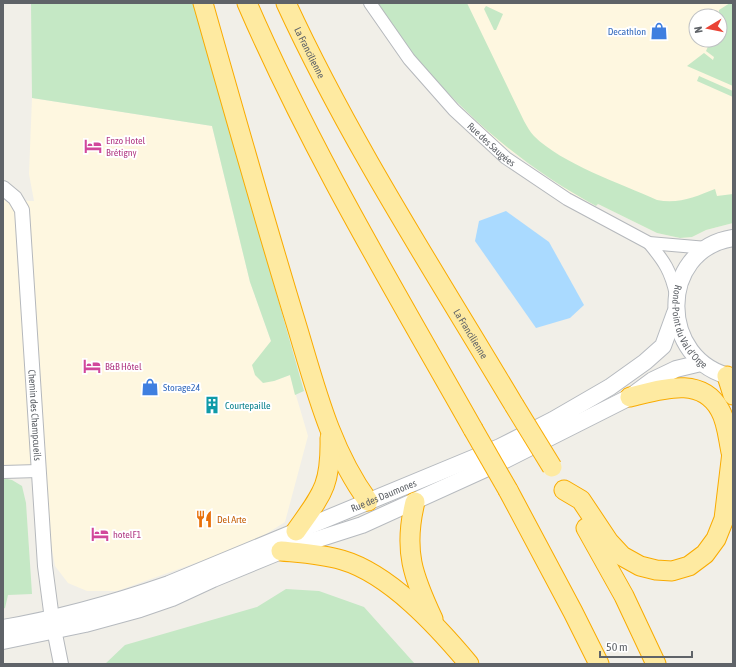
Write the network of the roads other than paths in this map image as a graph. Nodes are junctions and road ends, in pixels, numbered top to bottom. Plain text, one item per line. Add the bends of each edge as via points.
1 (204, 3) edge
2 (247, 3) edge
3 (286, 3) edge
4 (370, 3) edge
5 (3, 188) edge
6 (733, 238) edge
7 (649, 242) junction
8 (707, 248) junction
9 (676, 295) junction
10 (675, 313) junction
11 (701, 363) junction
12 (730, 377) edge
13 (733, 395) edge
14 (630, 397) junction
15 (329, 430) junction
16 (732, 448) edge
17 (38, 471) junction
18 (3, 472) edge
19 (425, 479) junction
20 (564, 490) junction
21 (368, 501) junction
22 (415, 502) junction
23 (393, 513) junction
24 (296, 531) junction
25 (281, 551) junction
26 (53, 625) junction
27 (436, 626) junction
28 (3, 628) edge
29 (3, 641) edge
30 (61, 664) edge
31 (469, 664) edge
32 (599, 664) edge
33 (656, 664) edge

1 - 15 highway via 283,282
2 - 32 highway, bridge via 294,104 346,205 508,490
3 - 20 highway, La Francilienne, bridge via 337,104
4 - 7 street, Rue des Saugées via 414,65 454,110 506,158 567,199
5 - 17 street, Chemin des Champcueils via 15,198 22,210
6 - 8 main road, Rond-Point du Val d'Orge
7 - 8 street, Rue des Saugées
7 - 9 street, Rue des Saugées via 672,276
8 - 9 main road, Rond-Point du Val d'Orge via 690,264
9 - 10 main road, Rond-Point du Val d'Orge
10 - 11 main road, Rond-Point du Val d'Orge via 681,336
10 - 19 main road, Rue des Daumones via 663,346 610,387 520,437
11 - 12 main road, Rond-Point du Val d'Orge
11 - 14 main road, Rue des Daumones via 676,369 653,380
12 - 13 highway
14 - 16 highway via 680,387 699,390 709,396 720,409
14 - 22 main road, Rue des Daumones
15 - 21 highway via 353,482
15 - 24 highway via 330,456 327,481 314,507
16 - 20 highway via 725,513 716,539 705,554 689,566 656,570 640,566 622,556 609,542 581,500
17 - 18 street
17 - 26 street, Chemin des Champcueils via 45,566
19 - 21 main road, Rue des Daumones
19 - 22 main road
20 - 33 highway, La Francilienne via 624,596
21 - 23 main road
21 - 24 main road, Rue des Daumones
22 - 23 main road, Rue des Daumones
22 - 27 highway via 409,534 412,566 416,582
23 - 25 main road, Rue des Daumones
24 - 26 main road, Rue des Daumones via 169,584
25 - 26 main road, Rue des Daumones via 172,598 85,624
25 - 27 highway via 322,555 360,567 392,587
26 - 28 main road
26 - 29 main road
26 - 30 street, Chemin des Champcueils
27 - 31 highway

